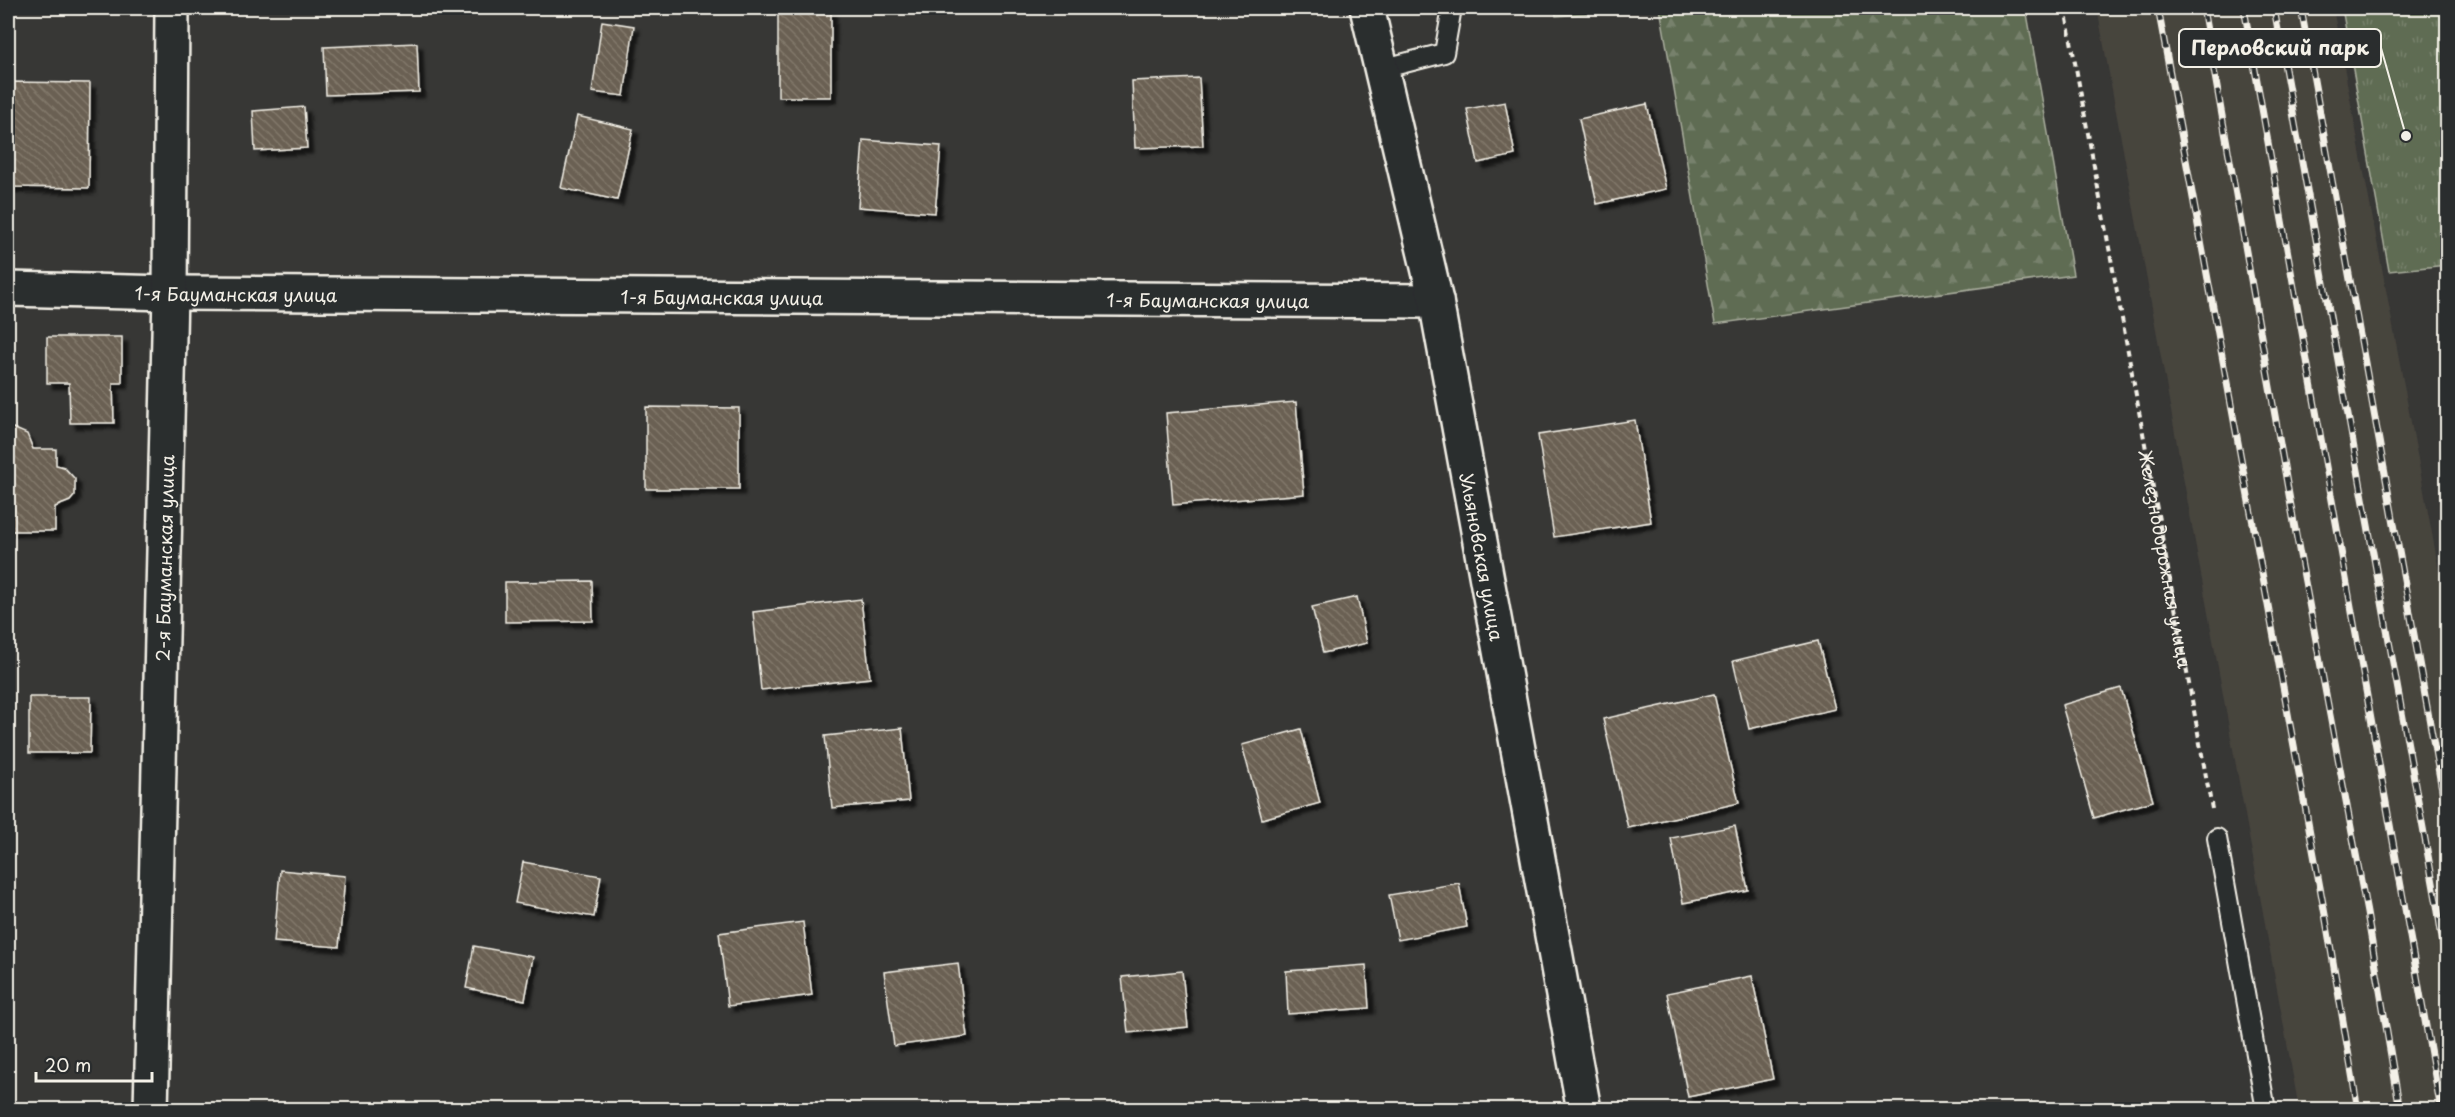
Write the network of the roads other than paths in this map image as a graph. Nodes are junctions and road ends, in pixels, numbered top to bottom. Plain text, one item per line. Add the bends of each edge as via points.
1 (172, 8) edge
2 (1367, 8) edge
3 (1452, 8) edge
4 (1382, 69) junction
5 (8, 289) edge
6 (170, 293) junction
7 (1437, 301) junction
8 (2217, 838) road end
9 (151, 1110) edge
10 (1584, 1110) edge
11 (2266, 1110) edge

1 - 6 street, 2-я Бауманская улица
2 - 4 street, Ульяновская улица
3 - 4 lane via 1444,53
4 - 7 street, Ульяновская улица
5 - 6 street, 1-я Бауманская улица
6 - 7 street, 1-я Бауманская улица
6 - 9 street, 2-я Бауманская улица
7 - 10 street, Ульяновская улица
8 - 11 lane

